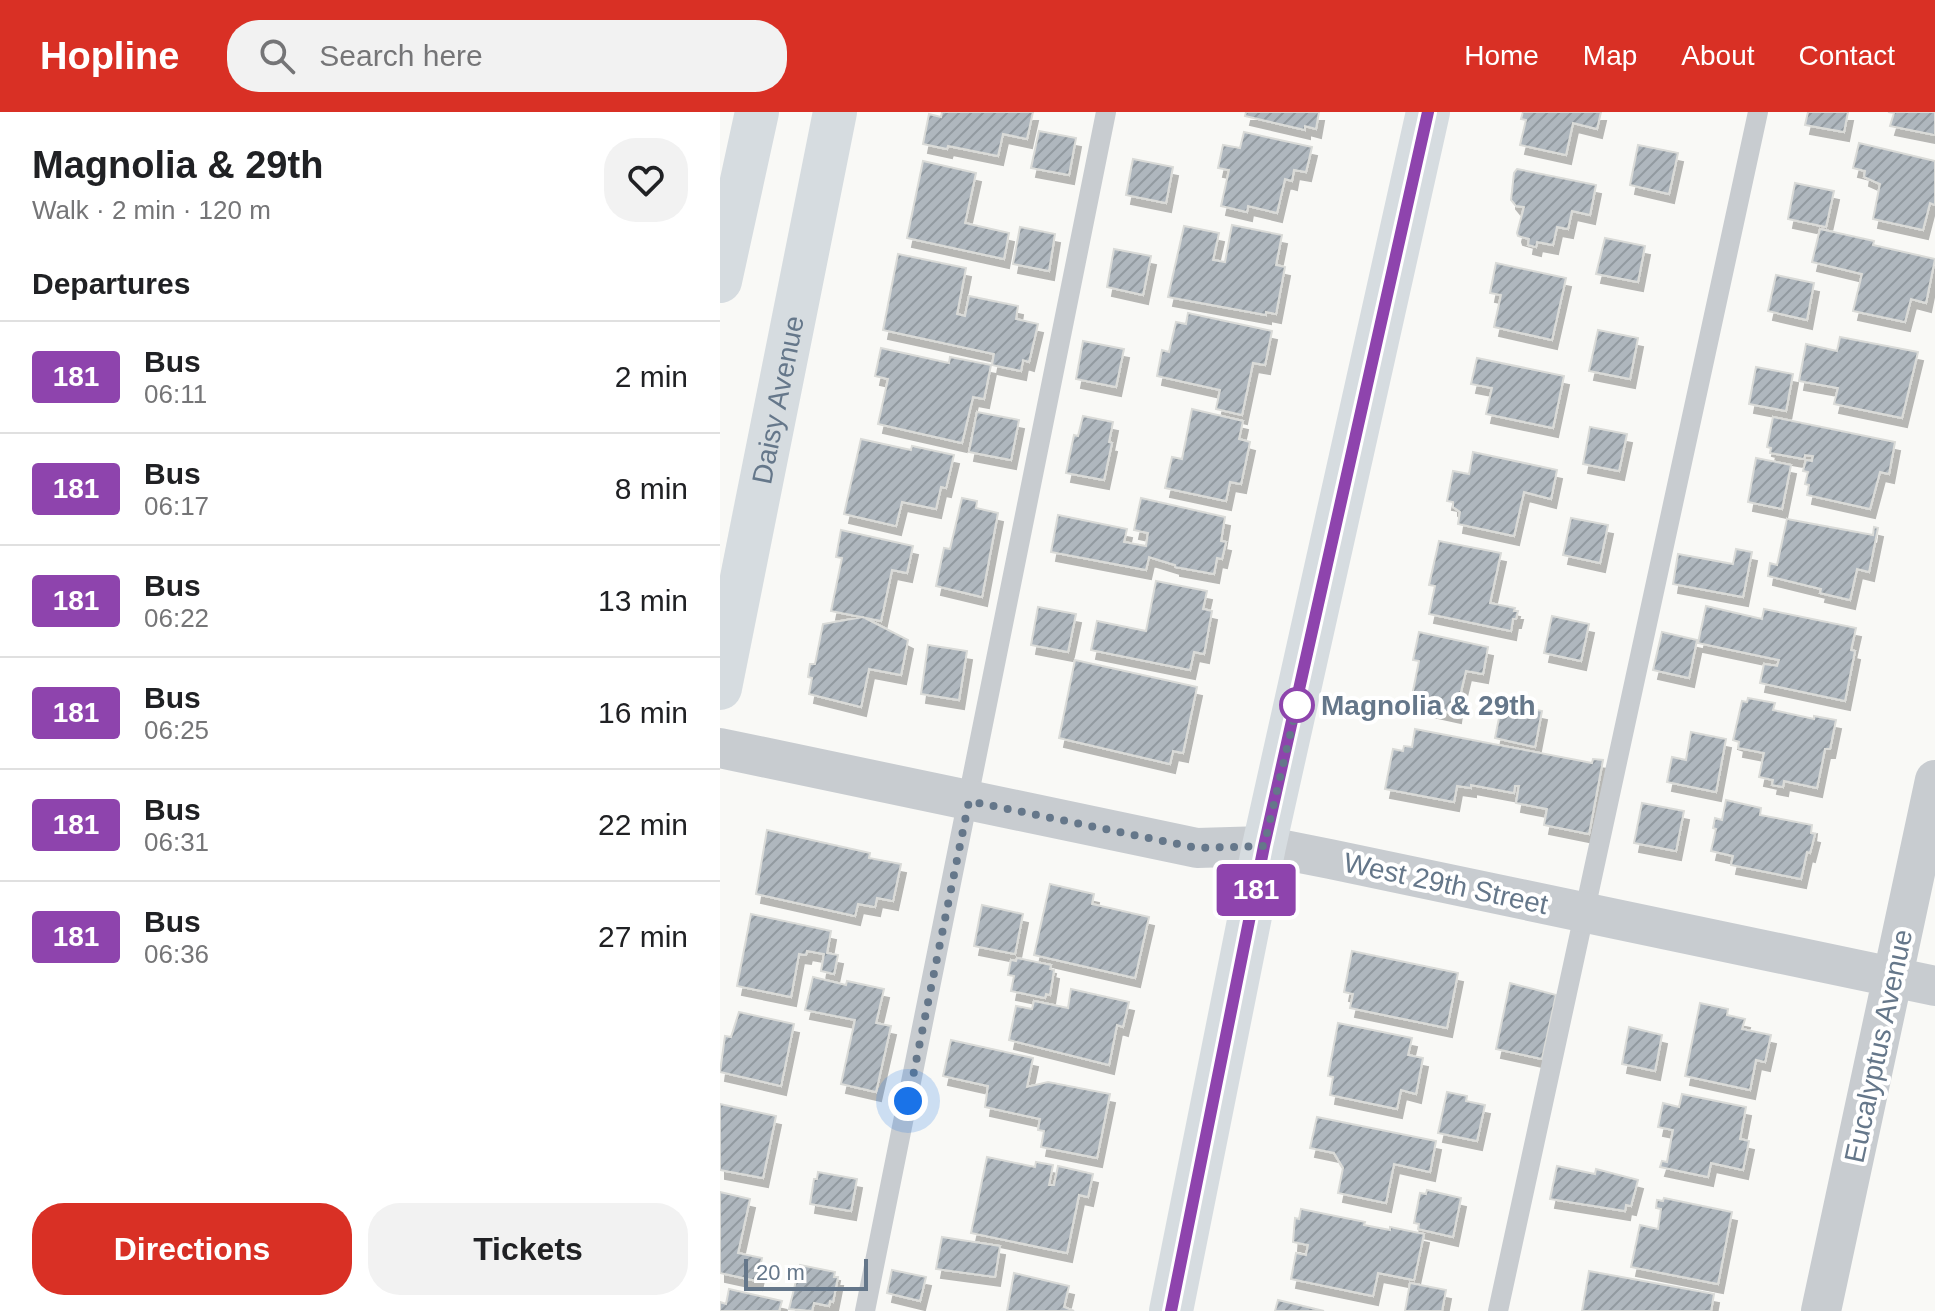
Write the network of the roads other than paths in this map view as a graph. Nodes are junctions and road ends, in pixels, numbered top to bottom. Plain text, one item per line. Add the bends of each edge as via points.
1 (757, 112) edge
2 (835, 112) edge
3 (1106, 112) edge
4 (1428, 112) edge
5 (1758, 112) edge
6 (720, 281) edge
7 (720, 688) edge
8 (720, 748) edge
9 (1935, 780) edge
10 (969, 801) junction
11 (1264, 846) junction
12 (1584, 912) junction
13 (1893, 977) junction
14 (1935, 986) edge
15 (865, 1311) edge
16 (1171, 1311) edge
17 (1498, 1311) edge
18 (1821, 1311) edge

1 - 6 street
2 - 7 street, Daisy Avenue
3 - 10 lane
4 - 11 street
5 - 12 lane
8 - 10 street, West 29th Street
9 - 13 street, Eucalyptus Avenue
10 - 11 street, West 29th Street via 1197,848
10 - 15 lane
11 - 12 street, West 29th Street
11 - 16 street
12 - 13 street, West 29th Street
12 - 17 lane
13 - 14 street, West 29th Street
13 - 18 street, Eucalyptus Avenue

